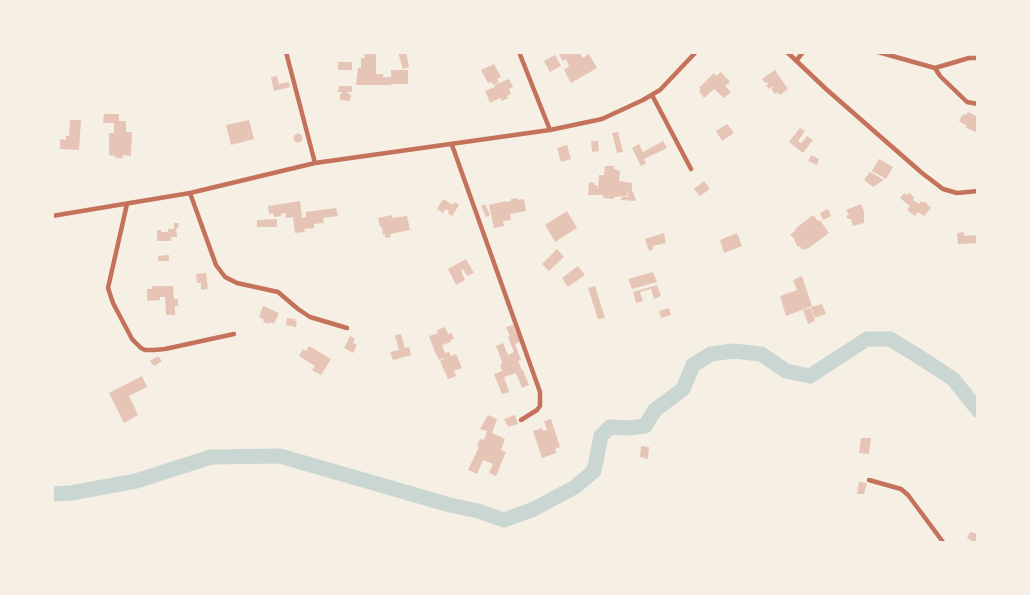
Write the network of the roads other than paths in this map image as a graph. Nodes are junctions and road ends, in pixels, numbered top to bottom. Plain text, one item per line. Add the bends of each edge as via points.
1 (286, 52) edge
2 (519, 52) edge
3 (696, 52) edge
4 (787, 52) edge
5 (803, 52) edge
6 (878, 52) edge
7 (978, 58) edge
8 (796, 61) junction
9 (934, 68) junction
10 (652, 95) junction
11 (978, 104) edge
12 (550, 130) junction
13 (452, 145) junction
14 (315, 163) junction
15 (691, 169) dead end
16 (978, 191) edge
17 (189, 193) junction
18 (127, 204) junction
19 (52, 216) edge
20 (347, 328) dead end
21 (234, 334) dead end
22 (521, 420) dead end
23 (869, 480) dead end
24 (943, 543) edge

1 - 14 street
2 - 12 street
3 - 10 street
4 - 8 street
5 - 8 street
6 - 9 street
7 - 9 street
8 - 16 street via 943,189 957,193
9 - 11 street via 967,102
10 - 12 street via 602,119
10 - 15 street
12 - 13 street
13 - 14 street
13 - 22 street via 540,392 537,411
14 - 17 street
17 - 18 street
17 - 20 street via 216,265 225,277 278,292 310,317
18 - 19 street
18 - 21 street via 108,288 132,339 145,350
23 - 24 street via 902,489

